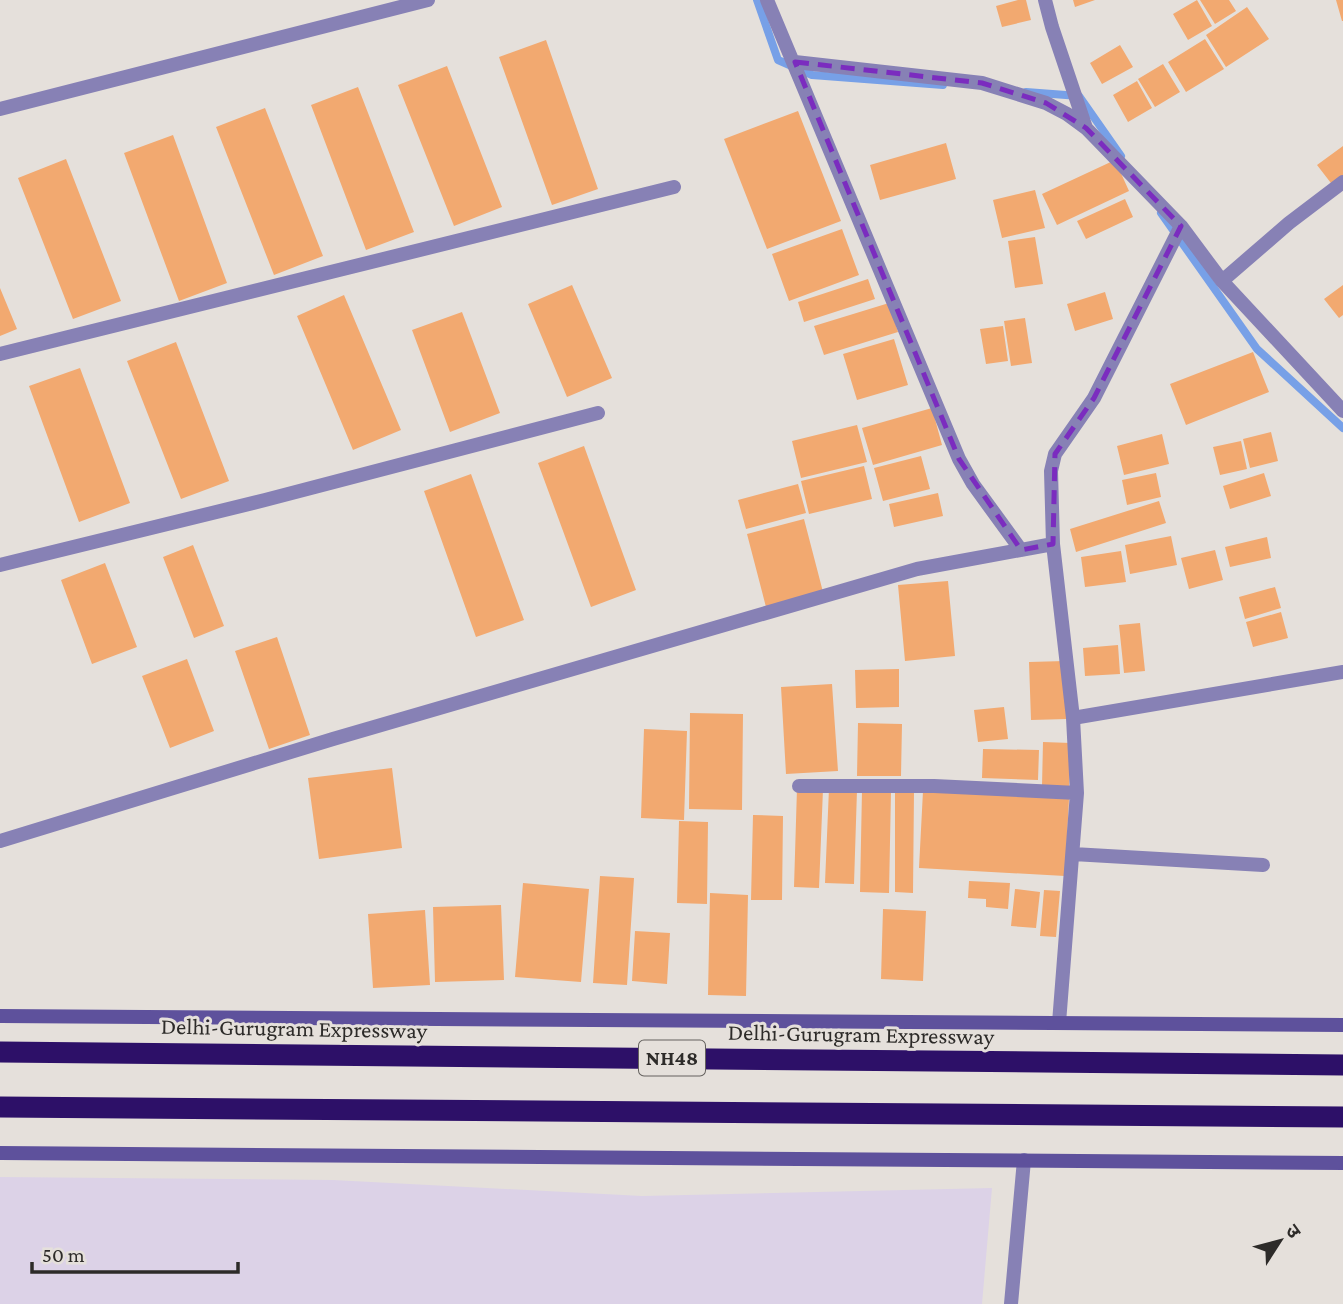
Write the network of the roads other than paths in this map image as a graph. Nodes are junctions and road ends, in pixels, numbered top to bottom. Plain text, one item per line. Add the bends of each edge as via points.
1 (428, 0) edge
2 (767, 0) edge
3 (1045, 0) edge
4 (794, 62) junction
5 (0, 108) edge
6 (1086, 128) junction
7 (1343, 182) edge
8 (674, 187) dead end
9 (1181, 226) junction
10 (1222, 281) junction
11 (0, 354) edge
12 (1343, 411) edge
13 (598, 414) dead end
14 (1053, 544) junction
15 (1021, 550) junction
16 (0, 565) edge
17 (1343, 672) edge
18 (1073, 718) junction
19 (799, 786) dead end
20 (1077, 793) junction
21 (0, 841) edge
22 (1073, 855) junction
23 (1263, 865) dead end
24 (0, 1016) edge
25 (1059, 1023) junction
26 (1343, 1026) edge
27 (0, 1052) edge
28 (1343, 1065) edge
29 (0, 1107) edge
30 (1343, 1117) edge
31 (0, 1153) edge
32 (1024, 1160) junction
33 (1343, 1163) edge
34 (1011, 1304) edge

1 - 5 street
2 - 4 street
3 - 6 street
4 - 6 street via 982,83 1046,103
4 - 15 street via 959,459
6 - 9 street
7 - 10 street
8 - 11 street
9 - 10 street
9 - 14 street via 1094,398 1055,454 1051,471
10 - 12 street
13 - 16 street
14 - 15 street
14 - 18 street
15 - 21 street via 904,573
17 - 18 street
18 - 20 street
19 - 20 street
20 - 22 street
22 - 23 street
22 - 25 street
24 - 25 main road
25 - 26 main road
27 - 28 highway, Delhi-Gurugram Expressway / NH48
29 - 30 highway
31 - 32 main road
32 - 33 main road
32 - 34 street

